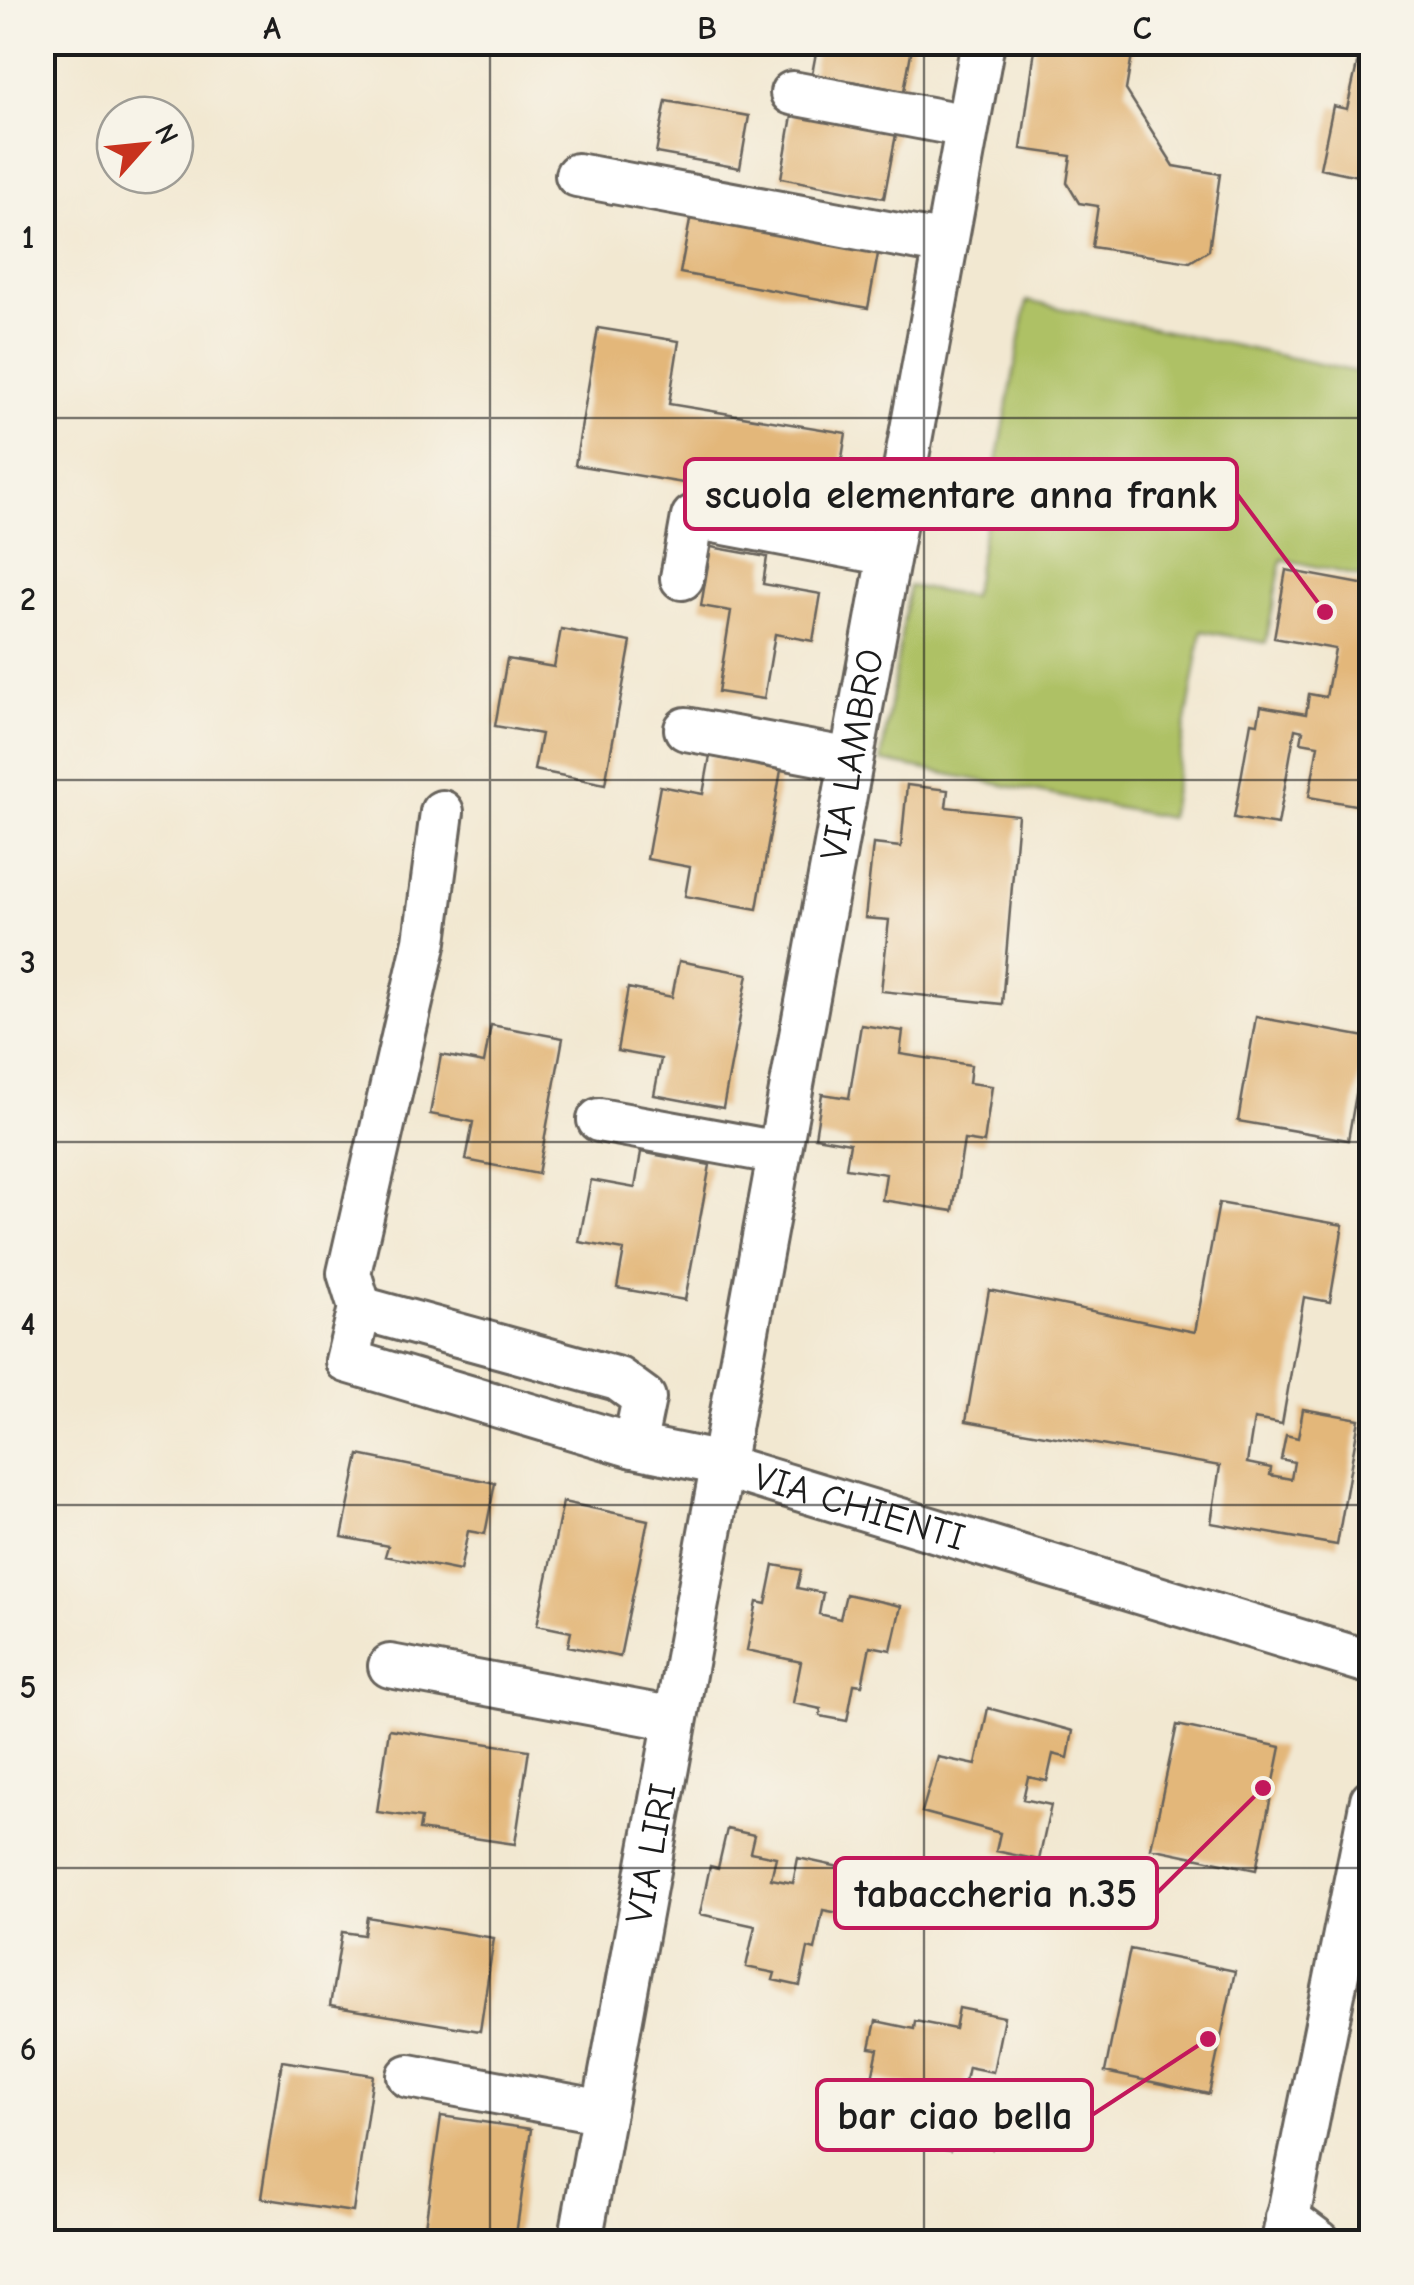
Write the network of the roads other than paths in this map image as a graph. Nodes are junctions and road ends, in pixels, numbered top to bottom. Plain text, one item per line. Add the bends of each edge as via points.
1 (983, 42) edge
2 (792, 94) dead end
3 (968, 126) junction
4 (577, 175) dead end
5 (946, 244) junction
6 (888, 554) junction
7 (682, 578) dead end
8 (686, 729) dead end
9 (851, 760) junction
10 (442, 812) dead end
11 (599, 1120) dead end
12 (778, 1153) junction
13 (360, 1308) junction
14 (634, 1446) junction
15 (721, 1466) junction
16 (1372, 1663) edge
17 (390, 1666) dead end
18 (676, 1719) junction
19 (1372, 1800) edge
20 (409, 2076) dead end
21 (604, 2112) junction
22 (1296, 2234) edge
23 (580, 2242) edge

1 - 3 street, VIA LAMBRO
2 - 3 street
3 - 5 street, VIA LAMBRO
4 - 5 street
5 - 6 street, VIA LAMBRO
6 - 7 street via 694,517
6 - 9 street, VIA LAMBRO
8 - 9 street
9 - 12 street, VIA LAMBRO
10 - 13 street via 424,941 348,1273
11 - 12 street
12 - 15 street, VIA LAMBRO
13 - 14 street via 618,1379 644,1398
13 - 14 street, VIA CHIENTI via 347,1361
14 - 15 street, VIA CHIENTI
15 - 16 street, VIA CHIENTI
15 - 18 street, VIA LIRI
17 - 18 street
18 - 21 street, VIA LIRI
19 - 22 street
20 - 21 street
21 - 23 street, VIA LIRI

